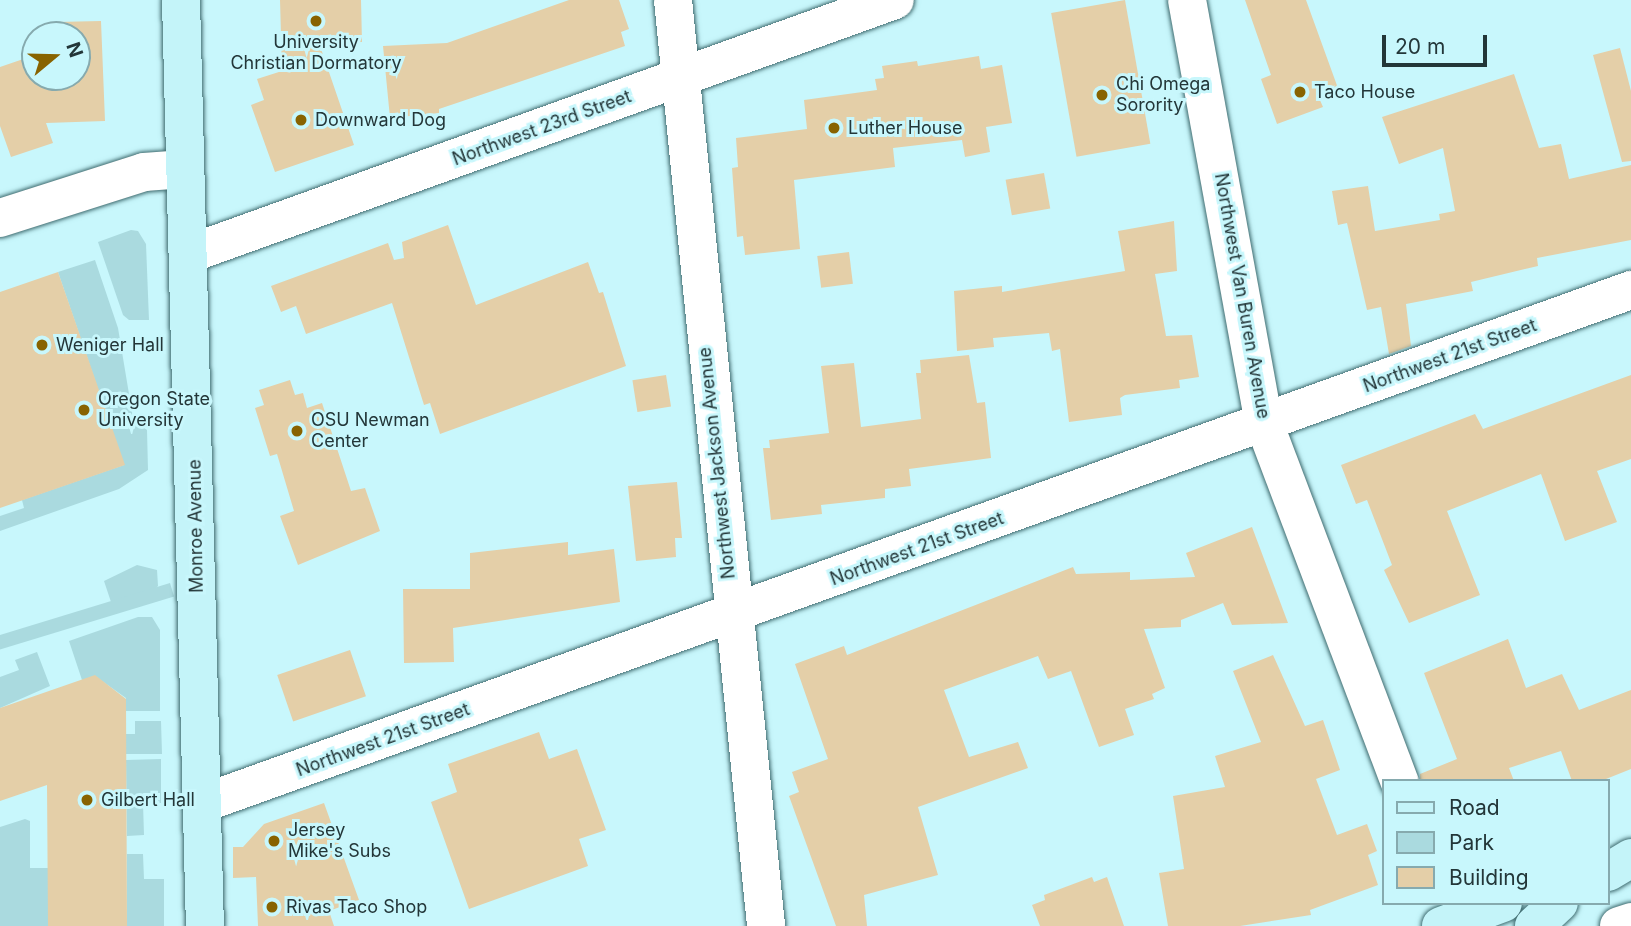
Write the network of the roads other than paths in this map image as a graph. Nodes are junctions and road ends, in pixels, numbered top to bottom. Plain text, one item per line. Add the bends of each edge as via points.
1 (181, 0) edge
2 (673, 0) edge
3 (895, 0) edge
4 (1187, 0) edge
5 (681, 78) junction
6 (185, 169) junction
7 (0, 218) edge
8 (189, 254) junction
9 (1631, 290) edge
10 (1264, 423) junction
11 (733, 615) junction
12 (1398, 779) edge
13 (201, 804) junction
14 (1631, 857) edge
15 (1610, 864) edge
16 (1610, 871) edge
17 (1496, 905) edge
18 (1557, 905) edge
19 (1449, 919) edge
20 (1631, 922) edge
21 (205, 926) edge
22 (766, 926) edge
23 (1534, 926) edge
24 (1619, 926) edge

1 - 6 street, Monroe Avenue
2 - 5 street, Northwest Jackson Avenue
3 - 5 street, Northwest 23rd Street
4 - 10 street, Northwest Van Buren Avenue
5 - 8 street, Northwest 23rd Street
5 - 11 street, Northwest Jackson Avenue
6 - 7 street via 144,172
6 - 8 street, Monroe Avenue
8 - 13 street, Monroe Avenue
9 - 10 street, Northwest 21st Street
10 - 11 street, Northwest 21st Street
10 - 12 street, Northwest Van Buren Avenue
11 - 13 street, Northwest 21st Street
11 - 22 street, Northwest Jackson Avenue
13 - 21 street, Monroe Avenue
14 - 15 street
14 - 16 street
17 - 19 street
18 - 23 street
20 - 24 street

